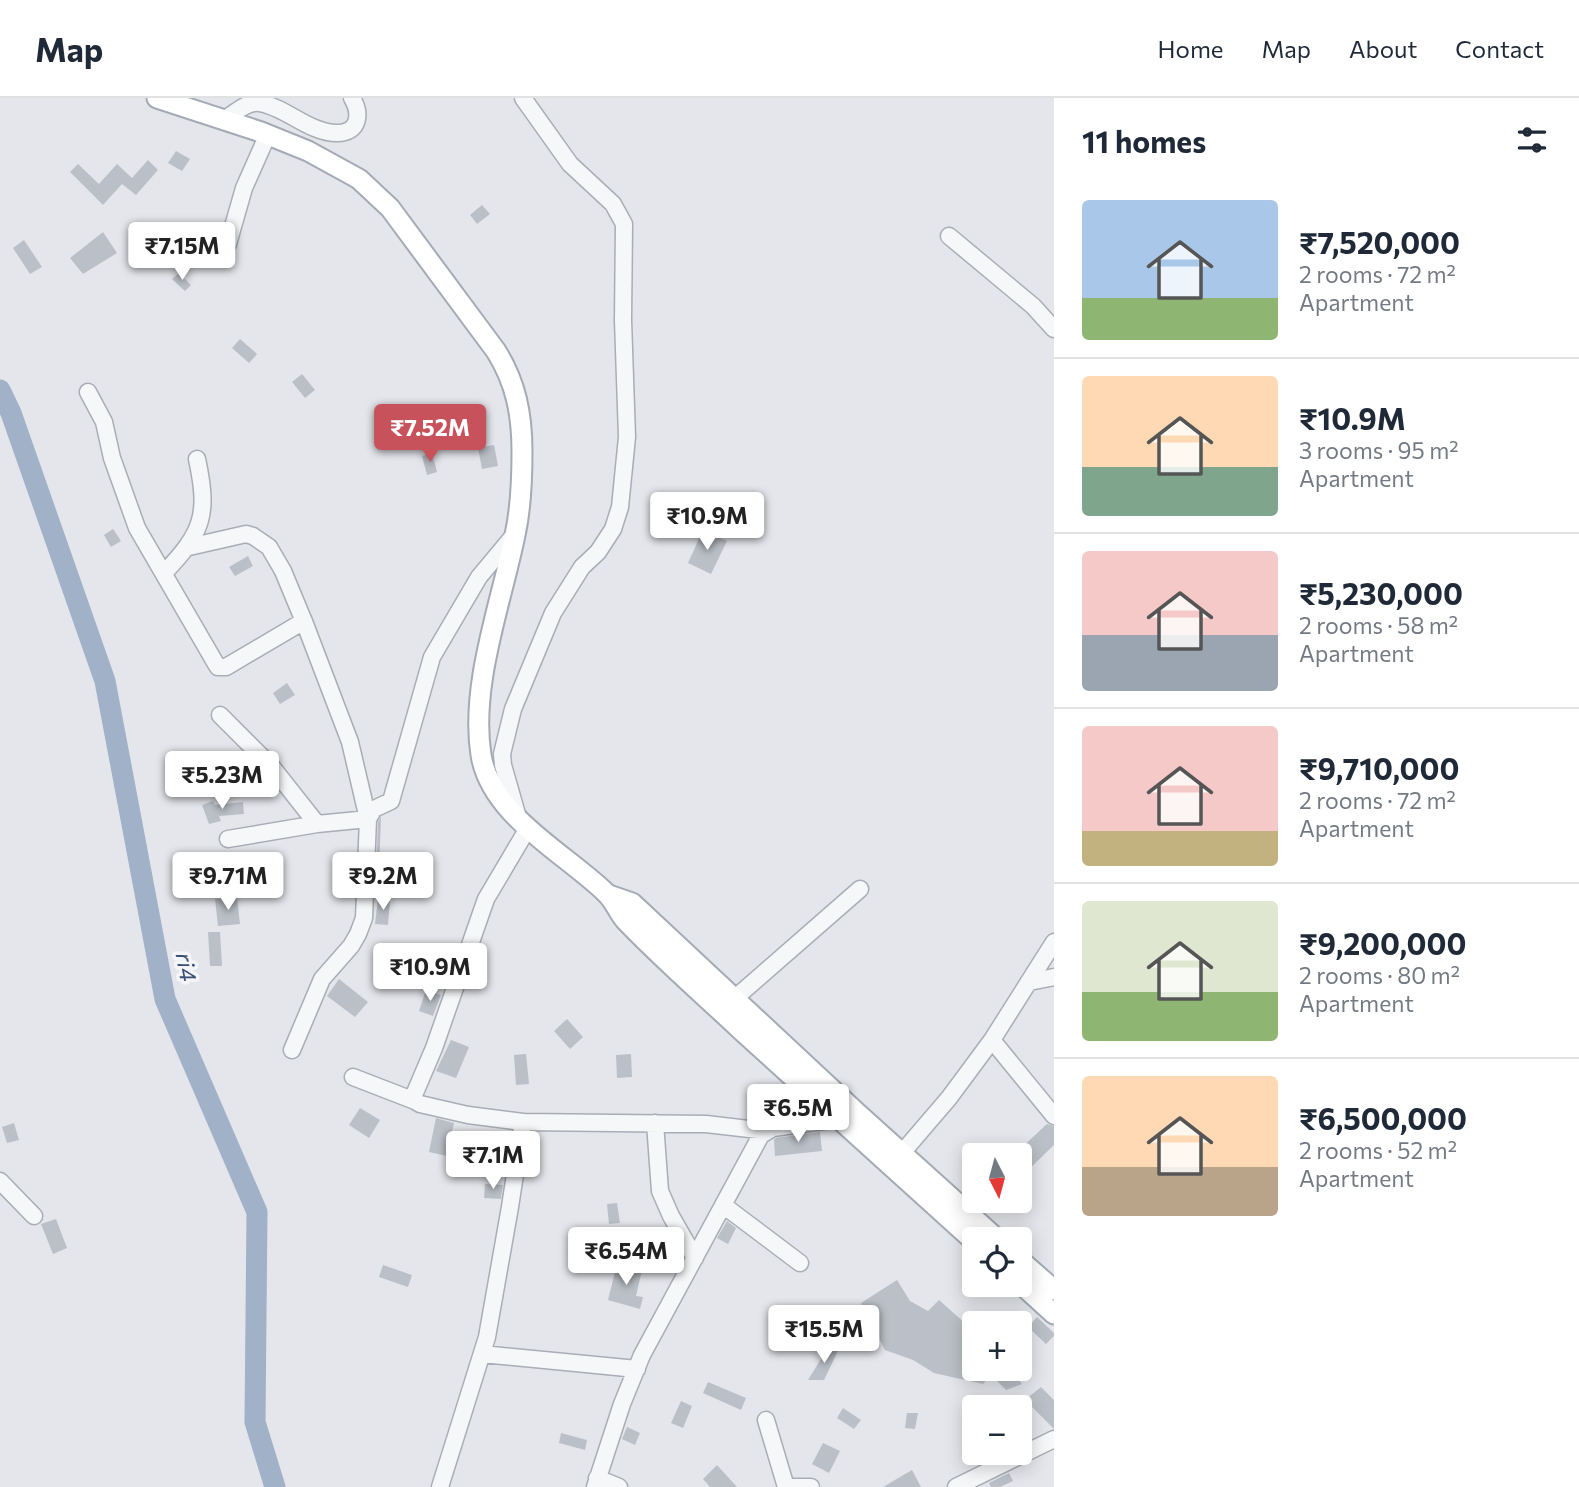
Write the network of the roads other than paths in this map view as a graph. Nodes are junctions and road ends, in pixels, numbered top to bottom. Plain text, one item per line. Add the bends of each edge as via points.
1 (157, 98) edge
2 (352, 98) edge
3 (523, 98) edge
4 (225, 119) junction
5 (268, 134) junction
6 (949, 236) dead end
7 (228, 244) dead end
8 (1054, 329) edge
9 (88, 393) dead end
10 (197, 459) dead end
11 (516, 534) junction
12 (189, 547) junction
13 (164, 573) junction
14 (304, 621) junction
15 (220, 715) dead end
16 (368, 819) junction
17 (523, 822) junction
18 (317, 824) junction
19 (228, 839) dead end
20 (860, 889) dead end
21 (609, 895) junction
22 (1054, 942) edge
23 (1054, 977) edge
24 (1029, 982) junction
25 (734, 999) junction
26 (992, 1040) junction
27 (292, 1050) dead end
28 (353, 1077) dead end
29 (415, 1101) junction
30 (1054, 1115) edge
31 (838, 1119) junction
32 (523, 1122) junction
33 (655, 1123) junction
34 (766, 1131) junction
35 (896, 1159) junction
36 (0, 1181) edge
37 (723, 1205) junction
38 (34, 1216) dead end
39 (982, 1227) edge
40 (962, 1228) edge
41 (695, 1258) junction
42 (800, 1263) dead end
43 (1032, 1271) edge
44 (1054, 1290) edge
45 (1032, 1294) edge
46 (1054, 1314) edge
47 (482, 1354) junction
48 (637, 1369) junction
49 (766, 1420) dead end
50 (1054, 1439) edge
51 (596, 1483) edge
52 (440, 1487) edge
53 (619, 1487) edge
54 (787, 1487) edge
55 (811, 1487) edge
56 (956, 1487) edge

1 - 4 main road
2 - 4 street via 359,118 339,134 261,103 249,104
3 - 17 street via 570,164 613,204 624,224 627,437 620,507 613,529 553,613 513,709 502,754
4 - 5 main road
5 - 7 street via 244,188
5 - 11 main road via 335,164 375,192 502,360 520,412 522,465
6 - 8 street
9 - 13 street via 104,422 137,528
10 - 12 street via 204,502
11 - 16 street via 479,577 432,657 391,801 373,809
11 - 17 main road via 489,648 480,732 485,773
12 - 13 street
12 - 14 street via 246,534 262,541 275,557
13 - 14 street via 218,667 226,667
14 - 16 street via 350,742
15 - 18 street via 272,767
16 - 18 street
16 - 27 street via 364,918 351,946 322,979
17 - 21 main road
17 - 29 street via 486,899
18 - 19 street
20 - 25 street
21 - 25 main road via 632,903
21 - 31 main road via 623,918
22 - 24 street
23 - 24 street
24 - 26 street
25 - 35 main road
26 - 30 street
26 - 35 street
28 - 29 street
29 - 32 street via 468,1115
31 - 34 street
31 - 35 main road
32 - 33 street
32 - 47 street
33 - 34 street
33 - 41 street via 660,1191
34 - 37 street
35 - 39 main road
35 - 40 main road
36 - 38 street
37 - 41 street
37 - 42 street
41 - 48 street
43 - 44 main road
45 - 46 main road
47 - 48 street
47 - 52 street
48 - 51 street
49 - 54 street
50 - 56 street
51 - 53 street
54 - 55 street

